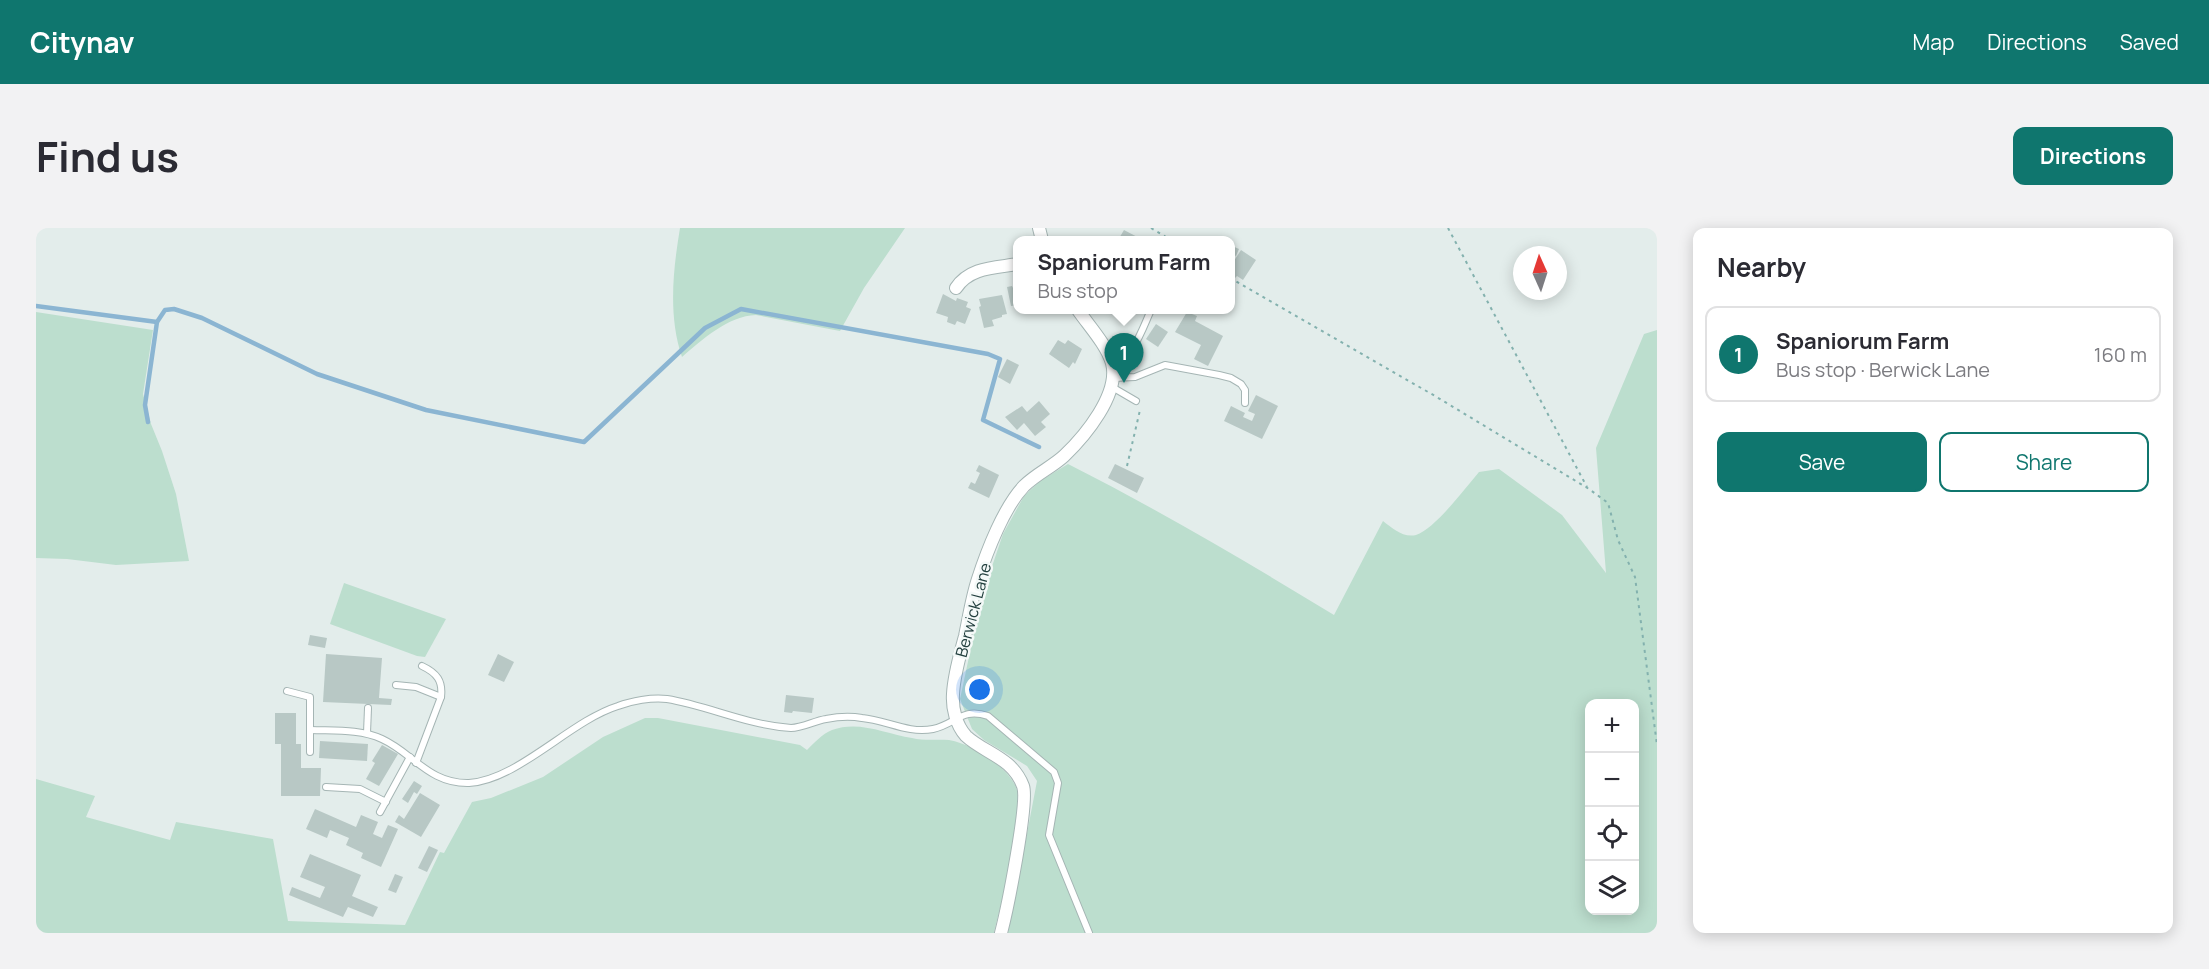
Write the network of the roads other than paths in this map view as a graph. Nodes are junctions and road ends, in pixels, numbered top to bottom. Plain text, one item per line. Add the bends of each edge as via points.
1 (1013, 265) edge
2 (956, 288) dead end
3 (1081, 314) edge
4 (1149, 314) edge
5 (1112, 364) junction
6 (1113, 382) junction
7 (1136, 402) road end
8 (1245, 403) dead end
9 (422, 666) dead end
10 (396, 685) dead end
11 (287, 691) dead end
12 (441, 698) junction
13 (368, 708) dead end
14 (957, 719) junction
15 (310, 730) junction
16 (367, 733) junction
17 (310, 752) dead end
18 (410, 757) junction
19 (416, 763) junction
20 (326, 787) dead end
21 (386, 802) junction
22 (380, 812) dead end
23 (1001, 933) edge
24 (1089, 933) edge

1 - 2 street via 974,272
3 - 5 street
4 - 5 lane via 1134,345 1120,362
5 - 6 street
6 - 7 lane
6 - 8 lane via 1165,365 1231,378 1245,390
6 - 14 street, Berwick Lane via 1079,439 1063,457 1024,486 1005,513 978,579 954,681
9 - 12 lane via 437,675
10 - 12 lane via 416,687
11 - 15 lane via 310,697
12 - 19 lane
13 - 16 lane
14 - 19 lane via 931,730 904,729 862,718 827,719 793,728 742,721 665,699 645,700 617,706 508,771 470,783 425,771
14 - 23 street via 967,736 1007,763 1024,788 1022,824
14 - 24 lane via 976,712 988,716 1054,772 1058,783 1049,835
15 - 16 lane
15 - 17 lane
16 - 18 lane
18 - 19 lane
18 - 21 lane
20 - 21 lane via 360,789
21 - 22 lane

